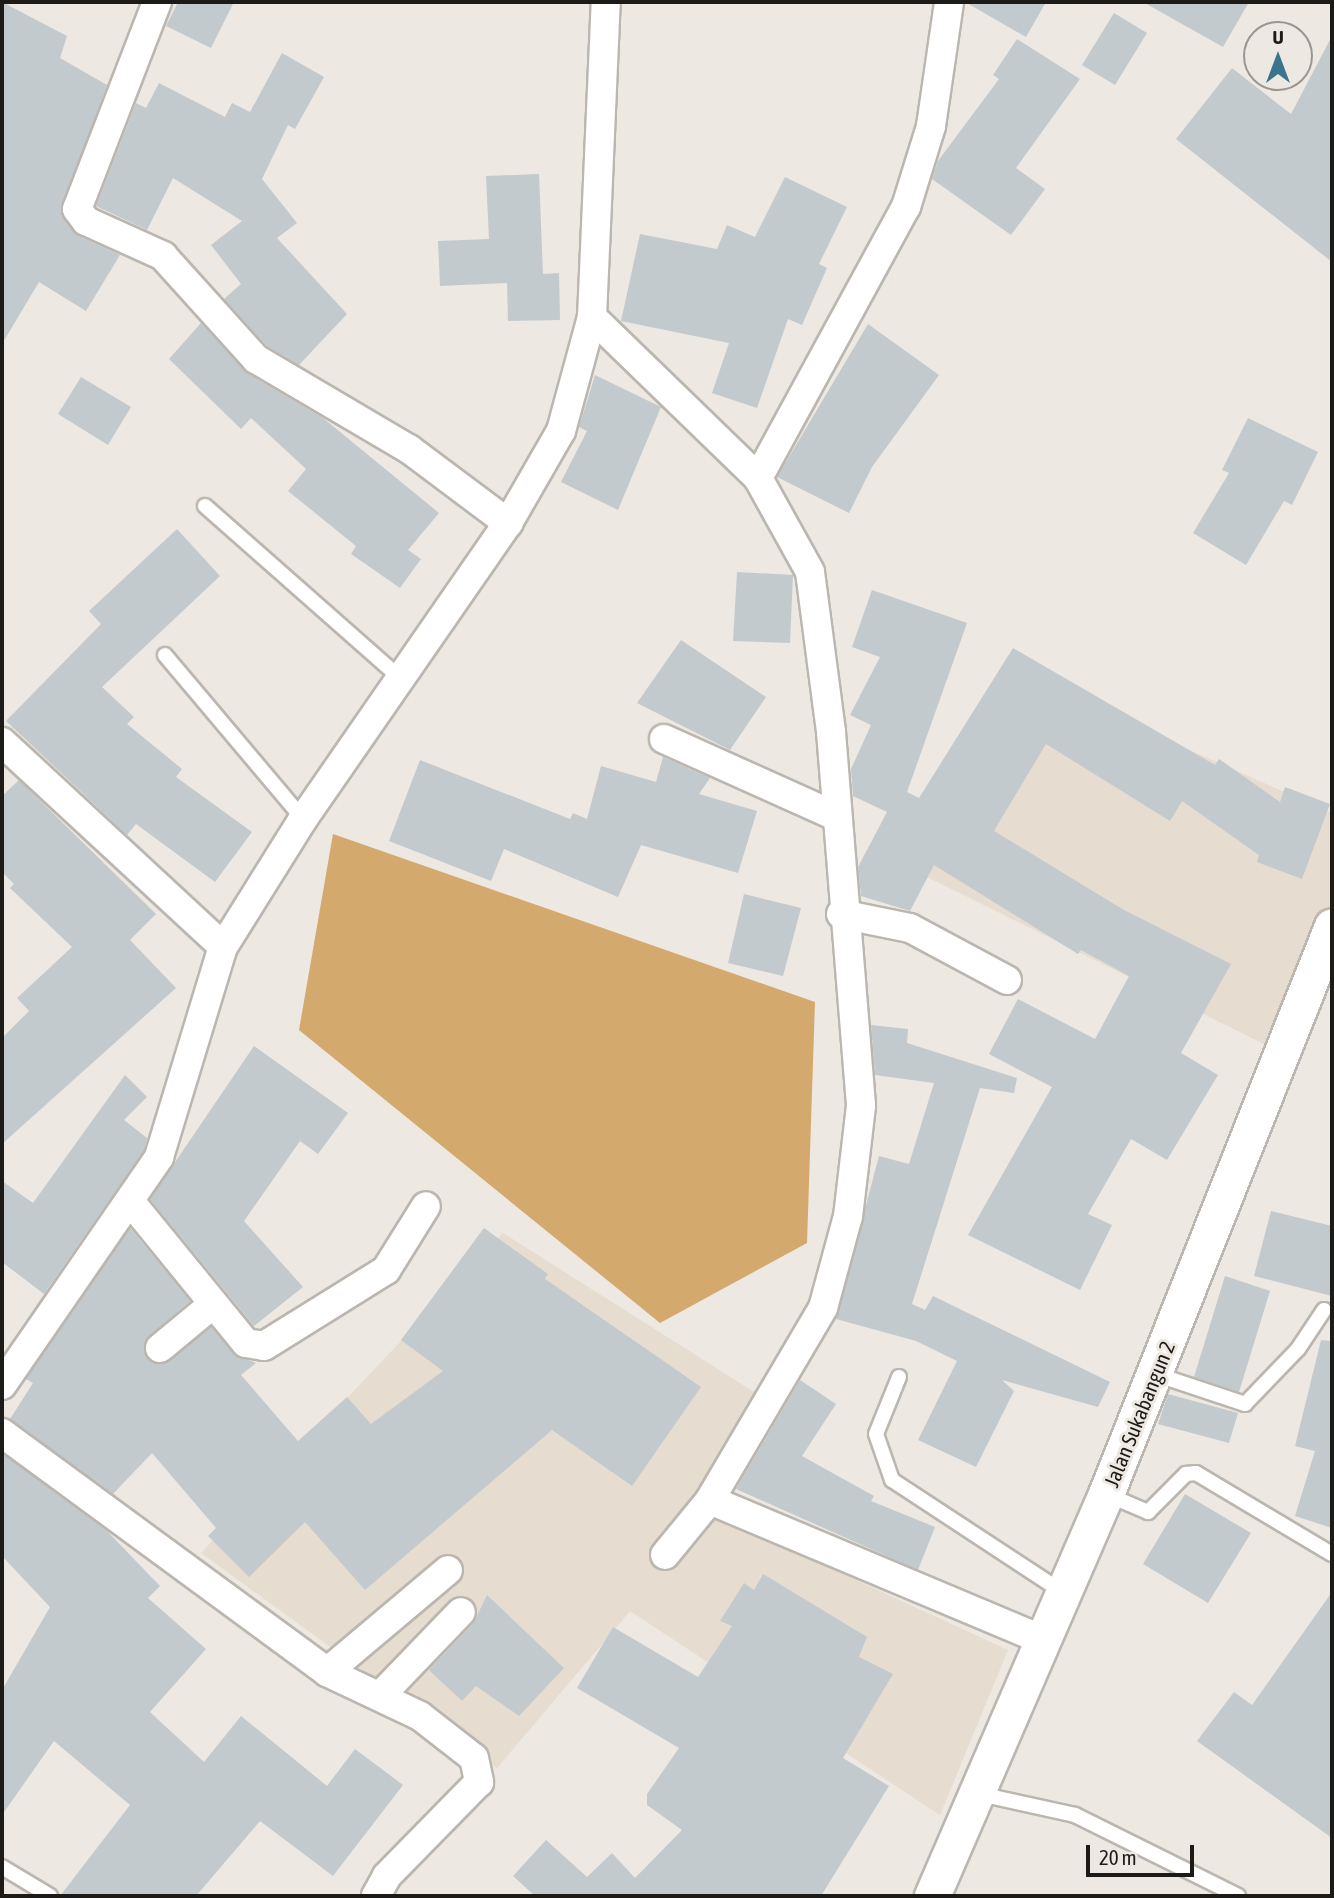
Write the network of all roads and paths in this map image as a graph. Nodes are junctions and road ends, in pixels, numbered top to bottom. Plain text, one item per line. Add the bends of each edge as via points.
1 (157, 2) edge
2 (606, 2) edge
3 (949, 2) edge
4 (592, 317) junction
5 (758, 478) junction
6 (205, 506) dead end
7 (508, 523) junction
8 (165, 655) dead end
9 (400, 678) junction
10 (664, 739) dead end
11 (2, 742) edge
12 (835, 816) junction
13 (303, 819) junction
14 (841, 914) junction
15 (1331, 933) edge
16 (223, 947) junction
17 (1007, 980) dead end
18 (130, 1201) junction
19 (426, 1206) dead end
20 (212, 1305) junction
21 (1324, 1310) dead end
22 (160, 1348) dead end
23 (1155, 1374) junction
24 (899, 1377) dead end
25 (2, 1385) edge
26 (2, 1433) edge
27 (1106, 1494) junction
28 (710, 1500) junction
29 (1332, 1554) edge
30 (665, 1555) dead end
31 (448, 1570) dead end
32 (1061, 1591) junction
33 (461, 1612) dead end
34 (1040, 1639) junction
35 (327, 1672) junction
36 (381, 1695) junction
37 (973, 1793) junction
38 (2, 1867) edge
39 (50, 1896) edge
40 (376, 1896) edge
41 (932, 1896) edge
42 (1238, 1896) edge

1 - 7 street via 77,209 86,221 163,256 256,359 409,449
2 - 4 street
3 - 5 street via 931,126 906,206
4 - 5 street
4 - 7 street via 561,431
5 - 12 street via 802,550 818,603
6 - 9 lane
7 - 9 street
8 - 13 lane
9 - 13 street
10 - 12 street
11 - 16 street
12 - 14 street
13 - 16 street
14 - 17 street via 910,928
14 - 28 street via 861,1106 848,1216 823,1308
15 - 23 street, Jalan Sukabangun 2
16 - 18 street via 159,1157
18 - 20 street
18 - 25 street
19 - 20 street via 386,1270 285,1338 264,1346 246,1343
20 - 22 street
21 - 23 lane via 1298,1349 1245,1404
23 - 27 street, Jalan Sukabangun 2
24 - 32 lane via 876,1434 892,1480
26 - 35 street
27 - 29 lane via 1149,1512 1186,1474 1196,1473
27 - 32 street, Jalan Sukabangun 2
28 - 30 street
28 - 34 street
31 - 35 street
32 - 34 street, Jalan Sukabangun 2
33 - 36 street
34 - 37 street, Jalan Sukabangun 2
35 - 36 street
36 - 40 street via 474,1758 479,1782 387,1876
37 - 41 street, Jalan Sukabangun 2
37 - 42 lane via 1075,1815
38 - 39 lane

